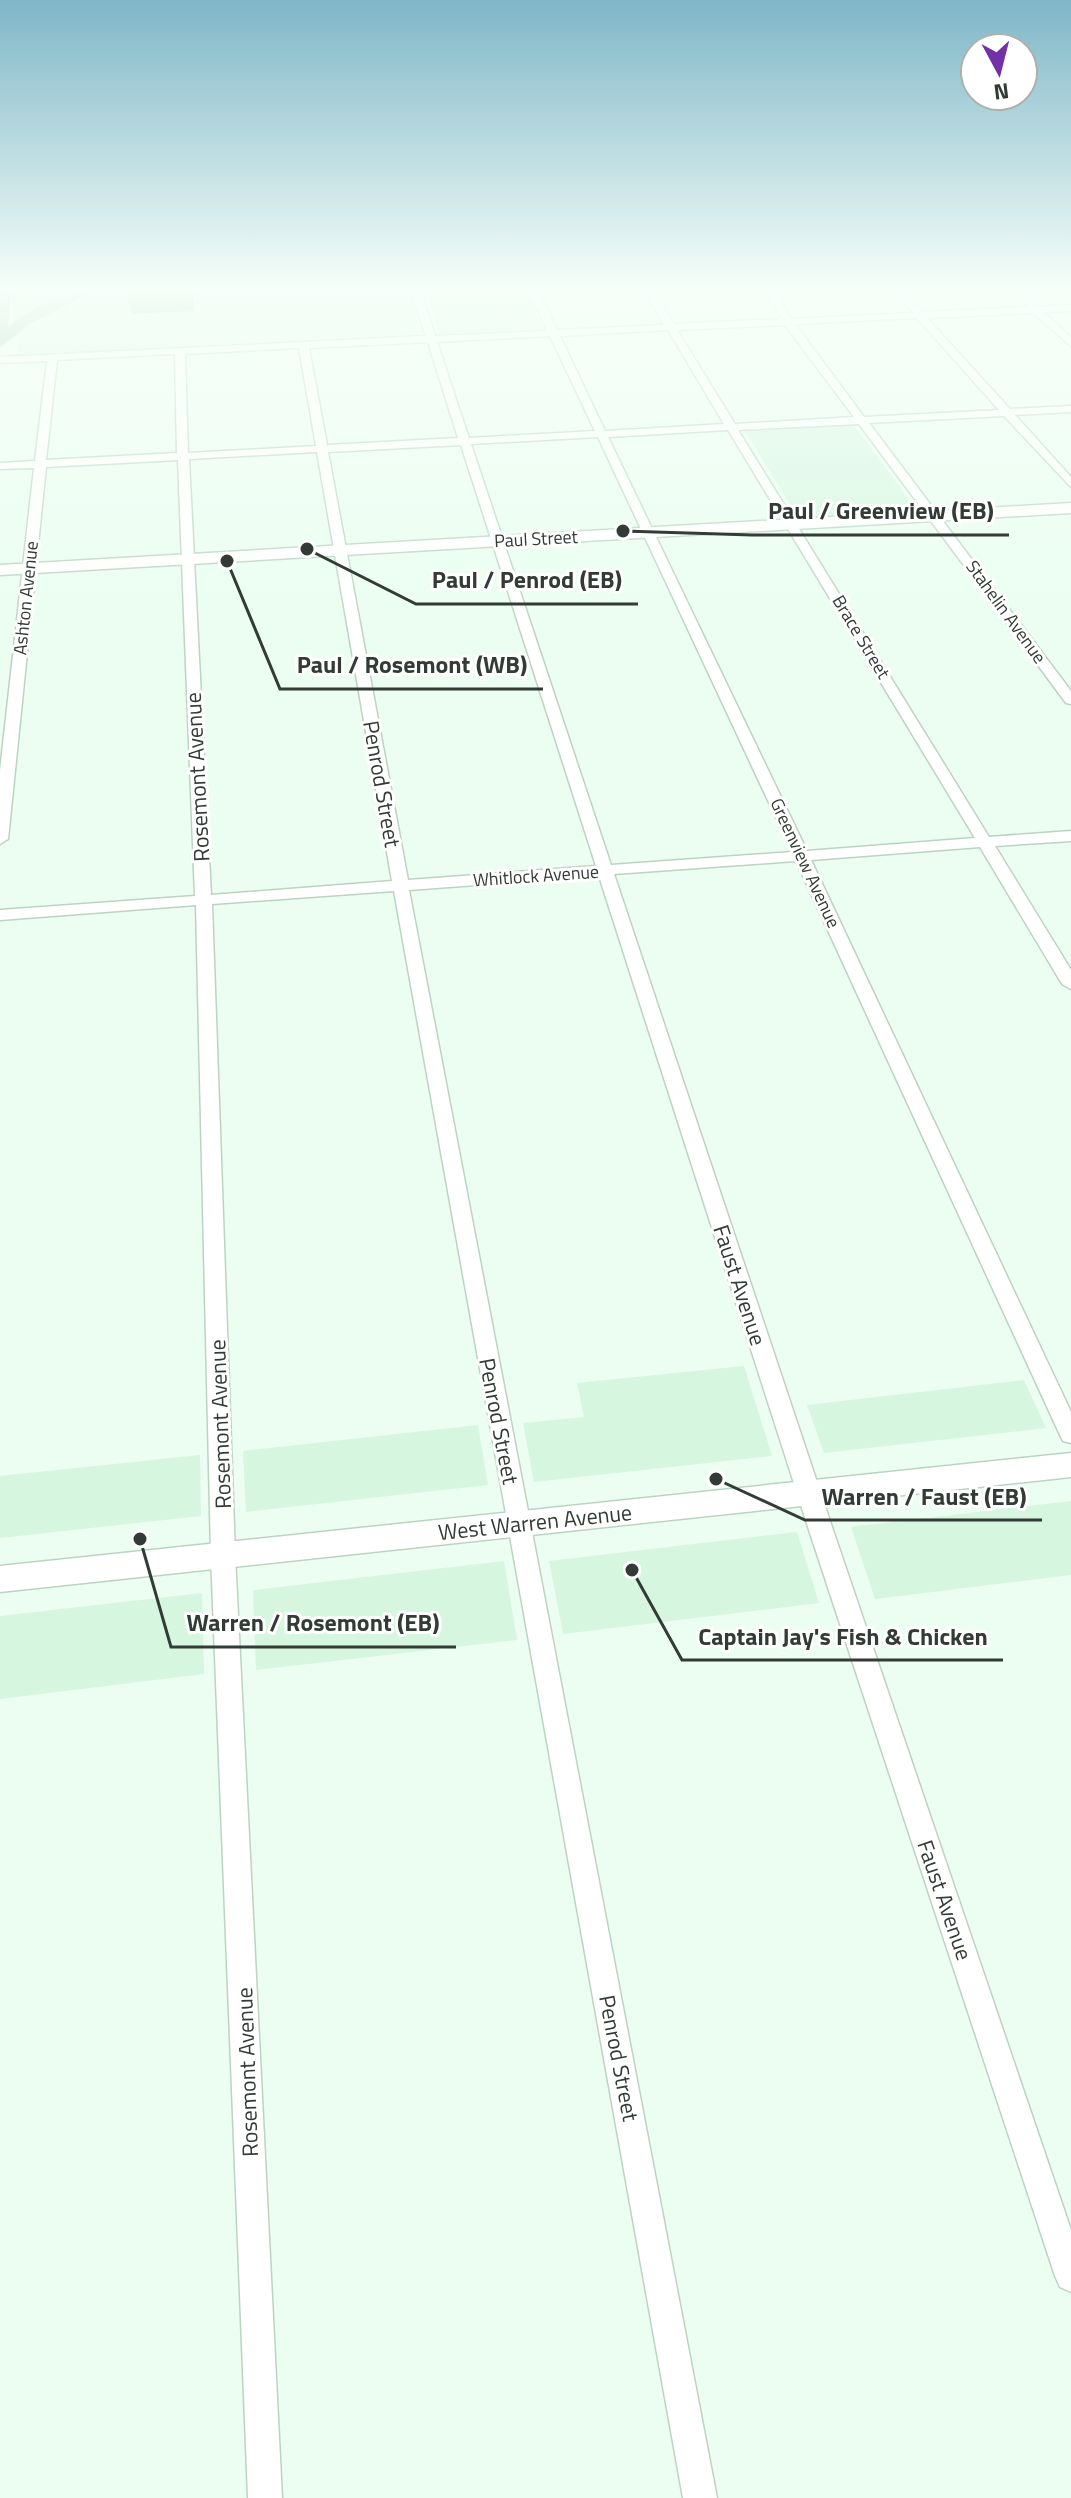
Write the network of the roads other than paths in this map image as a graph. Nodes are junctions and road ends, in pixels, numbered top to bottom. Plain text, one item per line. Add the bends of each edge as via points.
1 (46, 409) edge
2 (181, 409) edge
3 (315, 409) edge
4 (453, 409) edge
5 (590, 409) edge
6 (721, 409) edge
7 (853, 409) edge
8 (1004, 409) edge
9 (1071, 409) edge
10 (1008, 413) junction
11 (862, 420) junction
12 (733, 427) junction
13 (602, 434) junction
14 (464, 441) junction
15 (322, 449) junction
16 (182, 456) junction
17 (40, 464) junction
18 (0, 466) edge
19 (1071, 484) edge
20 (1071, 508) edge
21 (935, 516) junction
22 (790, 524) junction
23 (648, 533) junction
24 (497, 541) junction
25 (341, 550) junction
26 (186, 559) junction
27 (30, 568) junction
28 (0, 570) edge
29 (1071, 700) edge
30 (1071, 836) edge
31 (0, 839) edge
32 (984, 842) junction
33 (802, 856) junction
34 (605, 871) junction
35 (400, 886) junction
36 (203, 900) junction
37 (0, 915) edge
38 (1071, 984) edge
39 (1071, 1435) edge
40 (1071, 1465) edge
41 (808, 1493) junction
42 (519, 1524) junction
43 (223, 1555) junction
44 (0, 1579) edge
45 (1071, 2276) edge
46 (265, 2498) edge
47 (700, 2498) edge

1 - 17 street, Ashton Avenue
2 - 16 street, Rosemont Avenue
3 - 15 street, Penrod Street
4 - 14 street, Faust Avenue
5 - 13 street, Greenview Avenue
6 - 12 street, Brace Street
7 - 11 street, Stahelin Avenue
8 - 10 street
9 - 10 street
10 - 11 street
10 - 19 street
11 - 12 street
11 - 21 street, Stahelin Avenue
12 - 13 street
12 - 22 street, Brace Street
13 - 14 street
13 - 23 street, Greenview Avenue
14 - 15 street
14 - 24 street, Faust Avenue
15 - 16 street
15 - 25 street, Penrod Street
16 - 17 street
16 - 26 street, Rosemont Avenue
17 - 18 street
17 - 27 street, Ashton Avenue
20 - 21 street, Paul Street
21 - 22 street, Paul Street
21 - 29 street, Stahelin Avenue
22 - 23 street, Paul Street
22 - 32 street, Brace Street
23 - 24 street, Paul Street
23 - 33 street, Greenview Avenue
24 - 25 street, Paul Street
24 - 34 street, Faust Avenue
25 - 26 street, Paul Street
25 - 35 street, Penrod Street
26 - 27 street, Paul Street
26 - 36 street, Rosemont Avenue
27 - 28 street, Paul Street
27 - 31 street, Ashton Avenue
30 - 32 street, Whitlock Avenue
32 - 33 street, Whitlock Avenue
32 - 38 street, Brace Street
33 - 34 street, Whitlock Avenue
33 - 39 street, Greenview Avenue
34 - 35 street, Whitlock Avenue
34 - 41 street, Faust Avenue
35 - 36 street, Whitlock Avenue
35 - 42 street, Penrod Street
36 - 37 street, Whitlock Avenue
36 - 43 street, Rosemont Avenue
40 - 41 street, West Warren Avenue
41 - 42 street, West Warren Avenue
41 - 45 street, Faust Avenue
42 - 43 street, West Warren Avenue
42 - 47 street, Penrod Street
43 - 44 street, West Warren Avenue
43 - 46 street, Rosemont Avenue

